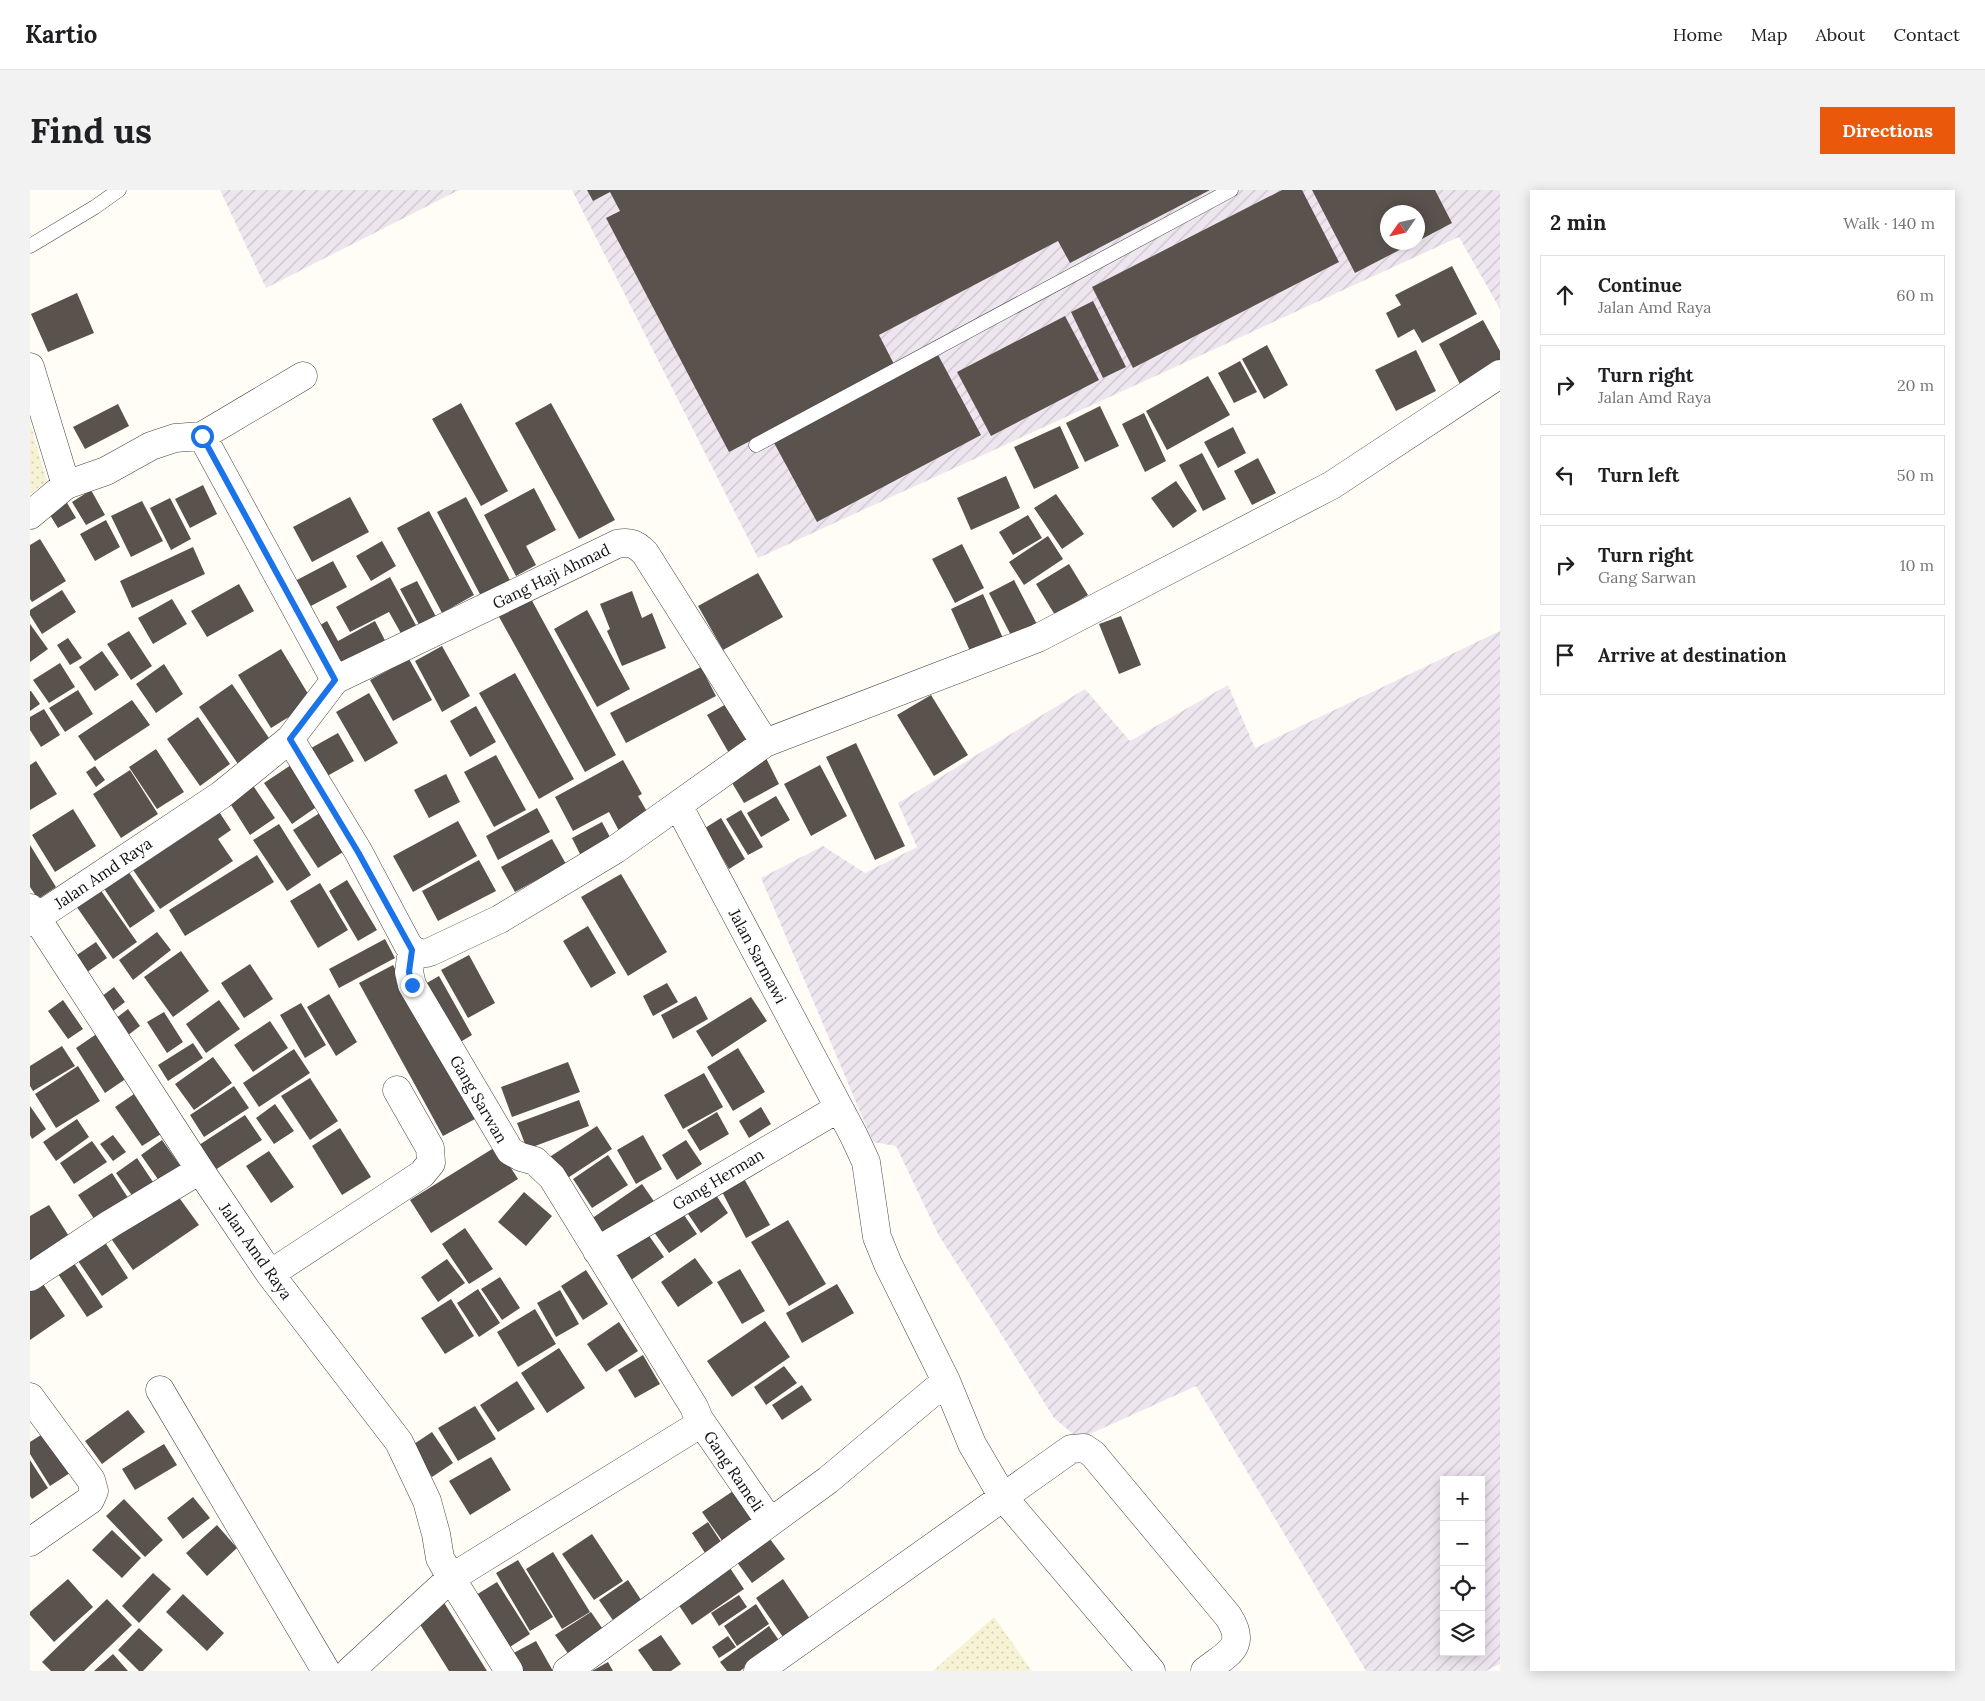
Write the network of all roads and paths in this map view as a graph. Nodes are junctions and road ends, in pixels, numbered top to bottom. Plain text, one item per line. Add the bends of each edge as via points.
1 (118, 190) edge
2 (1231, 190) edge
3 (30, 246) edge
4 (30, 367) edge
5 (1500, 374) edge
6 (303, 376) dead end
7 (202, 436) junction
8 (756, 445) dead end
9 (66, 485) junction
10 (30, 514) edge
11 (335, 680) junction
12 (290, 739) junction
13 (765, 743) junction
14 (678, 805) junction
15 (32, 916) edge
16 (412, 950) junction
17 (397, 1090) dead end
18 (839, 1108) junction
19 (200, 1170) junction
20 (597, 1251) junction
21 (270, 1274) junction
22 (30, 1277) edge
23 (946, 1381) junction
24 (160, 1390) dead end
25 (30, 1397) edge
26 (698, 1419) junction
27 (1003, 1497) junction
28 (770, 1522) junction
29 (30, 1542) edge
30 (451, 1578) junction
31 (326, 1671) edge
32 (350, 1671) edge
33 (510, 1671) edge
34 (567, 1671) edge
35 (758, 1671) edge
36 (1151, 1671) edge
37 (1205, 1671) edge

1 - 3 lane
2 - 8 lane
4 - 9 street
5 - 13 street via 1332,485 1038,638
6 - 7 street
7 - 9 street via 175,438 151,446 106,471
7 - 11 street
9 - 10 street
11 - 12 street, Jalan Amd Raya
11 - 13 street, Gang Haji Ahmad via 627,541 645,553
12 - 15 street, Jalan Amd Raya via 221,795
12 - 16 street
13 - 14 street
14 - 16 street via 616,849 500,919 430,952 424,954
14 - 18 street, Jalan Sarmawi
15 - 19 street, Jalan Amd Raya
16 - 20 street, Gang Sarwan via 409,972 412,985 510,1151 535,1161 546,1171
17 - 21 street via 430,1148 430,1163 422,1174
18 - 20 street, Gang Herman
18 - 23 street, Jalan Sarmawi via 866,1162 877,1237
19 - 21 street, Jalan Amd Raya
19 - 22 street
20 - 26 street, Gang Sarwan via 694,1407
21 - 30 street, Jalan Amd Raya via 399,1442 428,1501 440,1558
23 - 27 street, Jalan Sarmawi via 972,1444
23 - 28 street via 828,1480
24 - 31 street
25 - 29 street via 92,1480 94,1491 90,1500
26 - 28 street, Gang Rameli
26 - 30 street via 692,1429
27 - 35 street
27 - 36 street, Jalan Sarmawi
27 - 37 street via 1071,1449 1084,1448 1093,1454 1236,1628 1237,1641 1230,1651
28 - 34 street
30 - 32 street
30 - 33 street, Jalan Amd Raya

